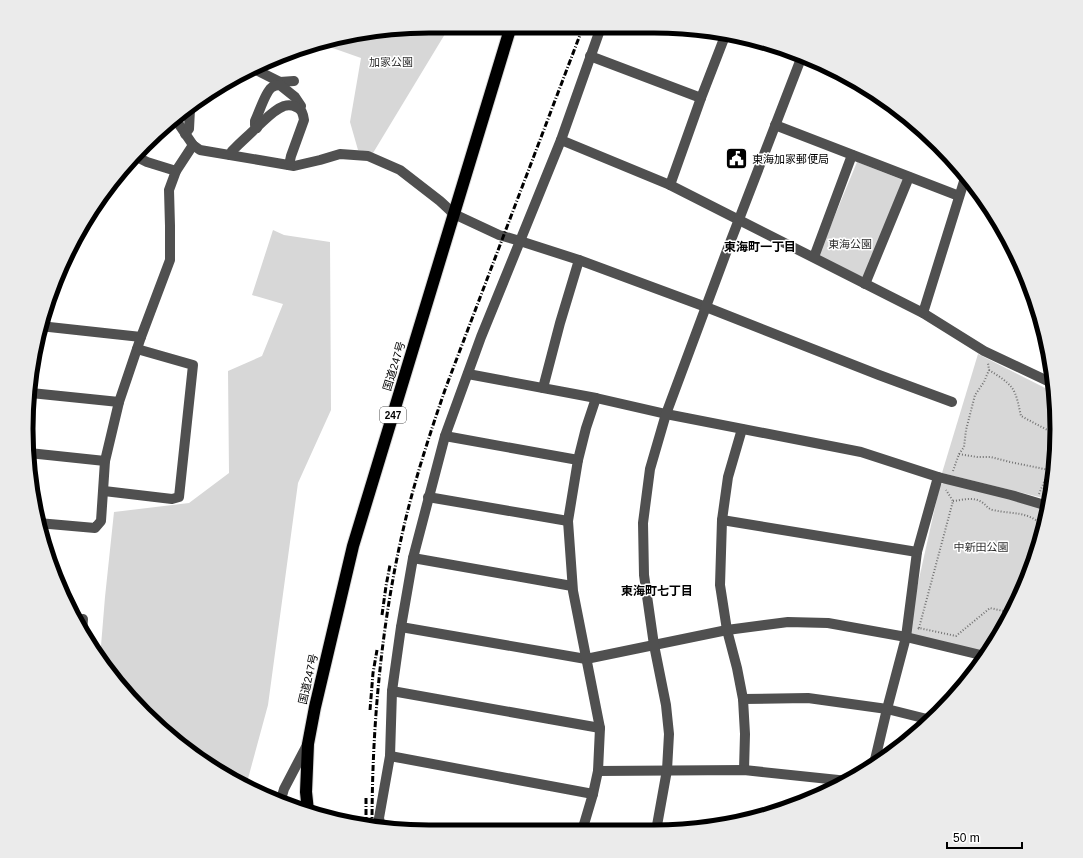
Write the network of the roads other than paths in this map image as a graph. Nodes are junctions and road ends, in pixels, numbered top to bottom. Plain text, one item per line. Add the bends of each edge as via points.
1 (509, 33) edge
2 (599, 33) edge
3 (724, 40) edge
4 (590, 56) junction
5 (800, 61) edge
6 (259, 72) edge
7 (294, 81) dead end
8 (280, 83) junction
9 (701, 98) junction
10 (300, 109) junction
11 (190, 114) edge
12 (178, 123) edge
13 (775, 125) junction
14 (257, 128) junction
15 (185, 134) junction
16 (562, 140) junction
17 (193, 146) junction
18 (230, 155) junction
19 (852, 155) junction
20 (140, 158) edge
21 (289, 165) junction
22 (176, 171) junction
23 (909, 177) junction
24 (964, 182) edge
25 (670, 185) junction
26 (959, 196) junction
27 (454, 214) junction
28 (739, 219) junction
29 (520, 241) junction
30 (814, 258) junction
31 (579, 260) junction
32 (865, 284) junction
33 (706, 307) junction
34 (923, 313) junction
35 (46, 327) edge
36 (142, 337) junction
37 (138, 349) junction
38 (468, 374) junction
39 (1047, 381) edge
40 (543, 388) junction
41 (35, 393) edge
42 (596, 398) junction
43 (119, 402) junction
44 (952, 402) dead end
45 (666, 414) junction
46 (742, 429) junction
47 (445, 436) junction
48 (34, 454) edge
49 (578, 460) junction
50 (105, 461) junction
51 (938, 477) junction
52 (104, 491) junction
53 (428, 497) junction
54 (1042, 504) edge
55 (722, 520) junction
56 (568, 522) junction
57 (45, 524) edge
58 (917, 552) junction
59 (413, 558) junction
60 (572, 586) junction
61 (401, 627) junction
62 (727, 630) junction
63 (906, 637) junction
64 (654, 645) junction
65 (979, 655) edge
66 (586, 659) junction
67 (392, 691) junction
68 (743, 699) junction
69 (887, 709) junction
70 (924, 718) edge
71 (600, 728) junction
72 (308, 744) junction
73 (390, 756) junction
74 (876, 757) edge
75 (668, 770) junction
76 (744, 770) junction
77 (598, 771) junction
78 (837, 780) edge
79 (593, 794) junction
80 (282, 797) edge
81 (307, 806) edge
82 (379, 822) edge
83 (584, 825) edge
84 (657, 825) edge

1 - 27 highway, 国道247号 / 247
2 - 4 street
3 - 9 street
4 - 9 street
4 - 16 street
5 - 13 street
6 - 8 street
7 - 8 street
8 - 10 street via 295,97 301,106
8 - 14 street via 270,88 266,94 256,121
9 - 25 street
10 - 14 street via 286,105 272,113
10 - 21 street via 304,120
11 - 15 street via 189,129
12 - 15 street
13 - 19 street
13 - 28 street
14 - 18 street
15 - 17 street
16 - 25 street
16 - 29 street
17 - 18 street via 200,150
17 - 22 street
18 - 21 street
19 - 23 street
19 - 30 street
20 - 22 street
21 - 27 street via 294,166 340,154 368,156 400,170
22 - 36 street via 169,190 170,260
23 - 26 street
23 - 32 street
24 - 26 street
25 - 28 street
26 - 34 street
27 - 29 street via 498,235
27 - 72 highway, 国道247号 / 247 via 353,546
28 - 30 street
28 - 33 street
29 - 31 street
29 - 38 street
30 - 32 street
31 - 33 street
31 - 40 street
32 - 34 street
33 - 44 street
33 - 45 street
34 - 39 street via 993,355
35 - 36 street
36 - 37 street
37 - 43 street
37 - 52 street via 193,365 179,497 172,499
38 - 40 street
38 - 47 street
40 - 42 street
41 - 43 street
42 - 45 street
42 - 49 street
43 - 50 street
45 - 46 street
45 - 64 street via 650,469 644,523 644,575
46 - 51 street via 861,452
46 - 55 street via 728,477
47 - 49 street
47 - 53 street
48 - 50 street
49 - 56 street
50 - 52 street
51 - 54 street via 948,485
51 - 58 street
52 - 57 street via 101,521 95,528
53 - 56 street
53 - 59 street
55 - 58 street
55 - 62 street via 720,585
56 - 60 street
58 - 63 street
59 - 60 street
59 - 61 street
60 - 66 street
61 - 66 street
61 - 67 street
62 - 63 street via 788,622 828,622
62 - 64 street
62 - 68 street
63 - 65 street
63 - 69 street
64 - 66 street
64 - 75 street via 670,734
66 - 71 street
67 - 71 street
67 - 73 street
68 - 69 street via 808,698
68 - 76 street via 746,734
69 - 70 street
69 - 74 street
71 - 77 street
72 - 80 street
72 - 81 highway, 国道247号 / 247
73 - 79 street
73 - 82 street via 378,818
75 - 76 street
75 - 77 street
75 - 84 street
76 - 78 street
77 - 79 street
79 - 83 street

